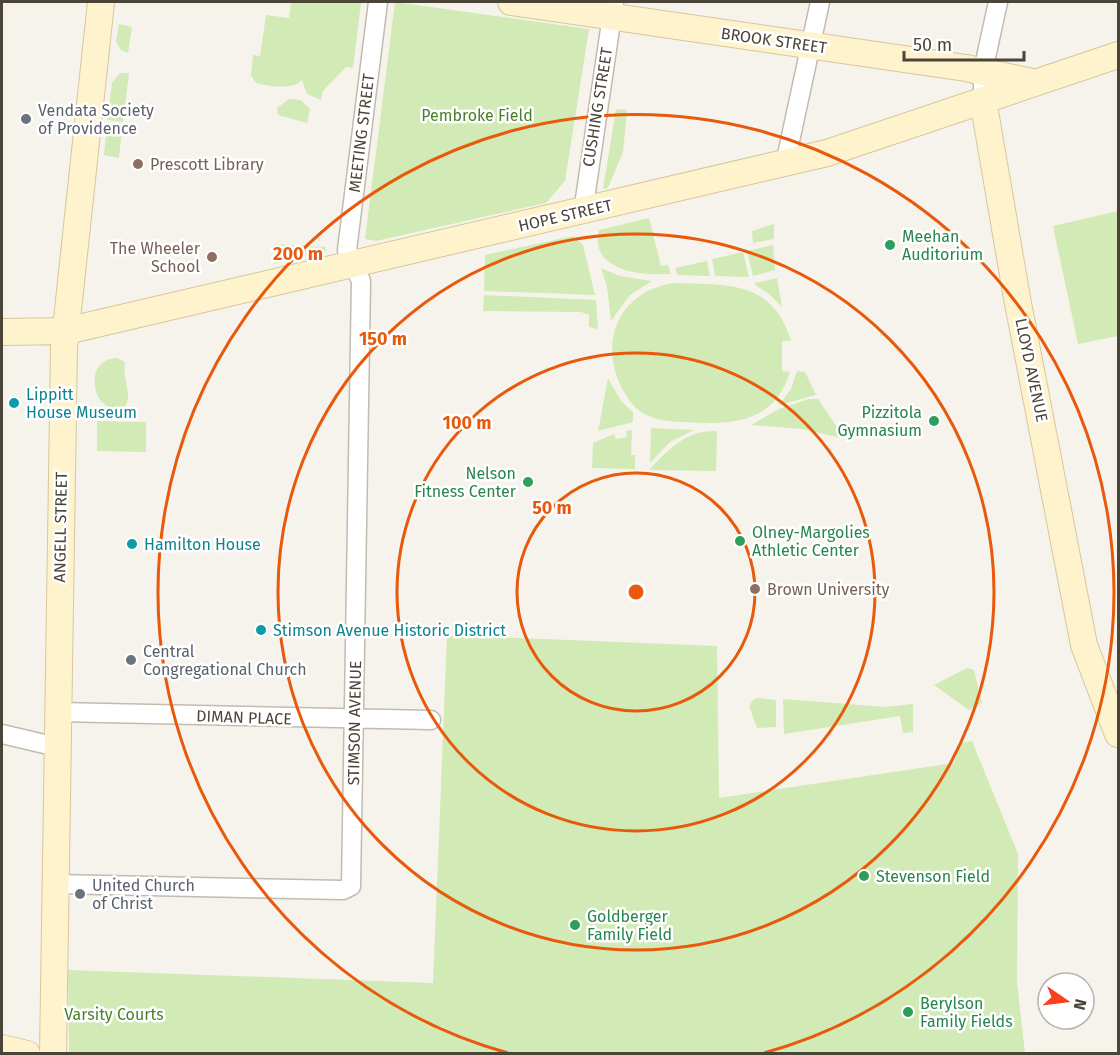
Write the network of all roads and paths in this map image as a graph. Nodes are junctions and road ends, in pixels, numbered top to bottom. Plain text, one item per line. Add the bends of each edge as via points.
1 (101, 2) edge
2 (378, 2) edge
3 (511, 2) edge
4 (820, 2) edge
5 (998, 2) edge
6 (613, 9) edge
7 (811, 45) junction
8 (1119, 56) edge
9 (983, 71) junction
10 (1037, 82) junction
11 (983, 100) junction
12 (785, 164) junction
13 (583, 212) junction
14 (354, 264) junction
15 (66, 331) junction
16 (2, 332) edge
17 (58, 712) junction
18 (353, 720) junction
19 (431, 720) dead end
20 (2, 734) edge
21 (1119, 734) edge
22 (57, 747) junction
23 (55, 884) junction
24 (2, 1048) edge
25 (27, 1053) edge
26 (53, 1053) edge

1 - 15 street, ANGELL STREET
2 - 14 street, MEETING STREET via 347,250
3 - 6 street, BROOK STREET
4 - 7 street
5 - 9 street, LLOYD AVENUE
6 - 7 street, BROOK STREET
6 - 13 street, CUSHING STREET
7 - 9 street, BROOK STREET
7 - 12 street
8 - 10 street, HOPE STREET
9 - 10 street, BROOK STREET
9 - 11 street, LLOYD AVENUE
10 - 11 street, HOPE STREET
11 - 12 street, HOPE STREET
11 - 21 street, LLOYD AVENUE via 1084,645
12 - 13 street, HOPE STREET
13 - 14 street, HOPE STREET
14 - 15 street, HOPE STREET
14 - 18 street, STIMSON AVENUE via 361,281
15 - 16 street, HOPE STREET
15 - 17 street, ANGELL STREET
17 - 18 street, DIMAN PLACE
17 - 22 street, ANGELL STREET
18 - 19 street, DIMAN PLACE
18 - 23 street, STIMSON AVENUE via 351,886 343,890
20 - 22 street
22 - 23 street, ANGELL STREET
23 - 26 street, ANGELL STREET
24 - 25 street

